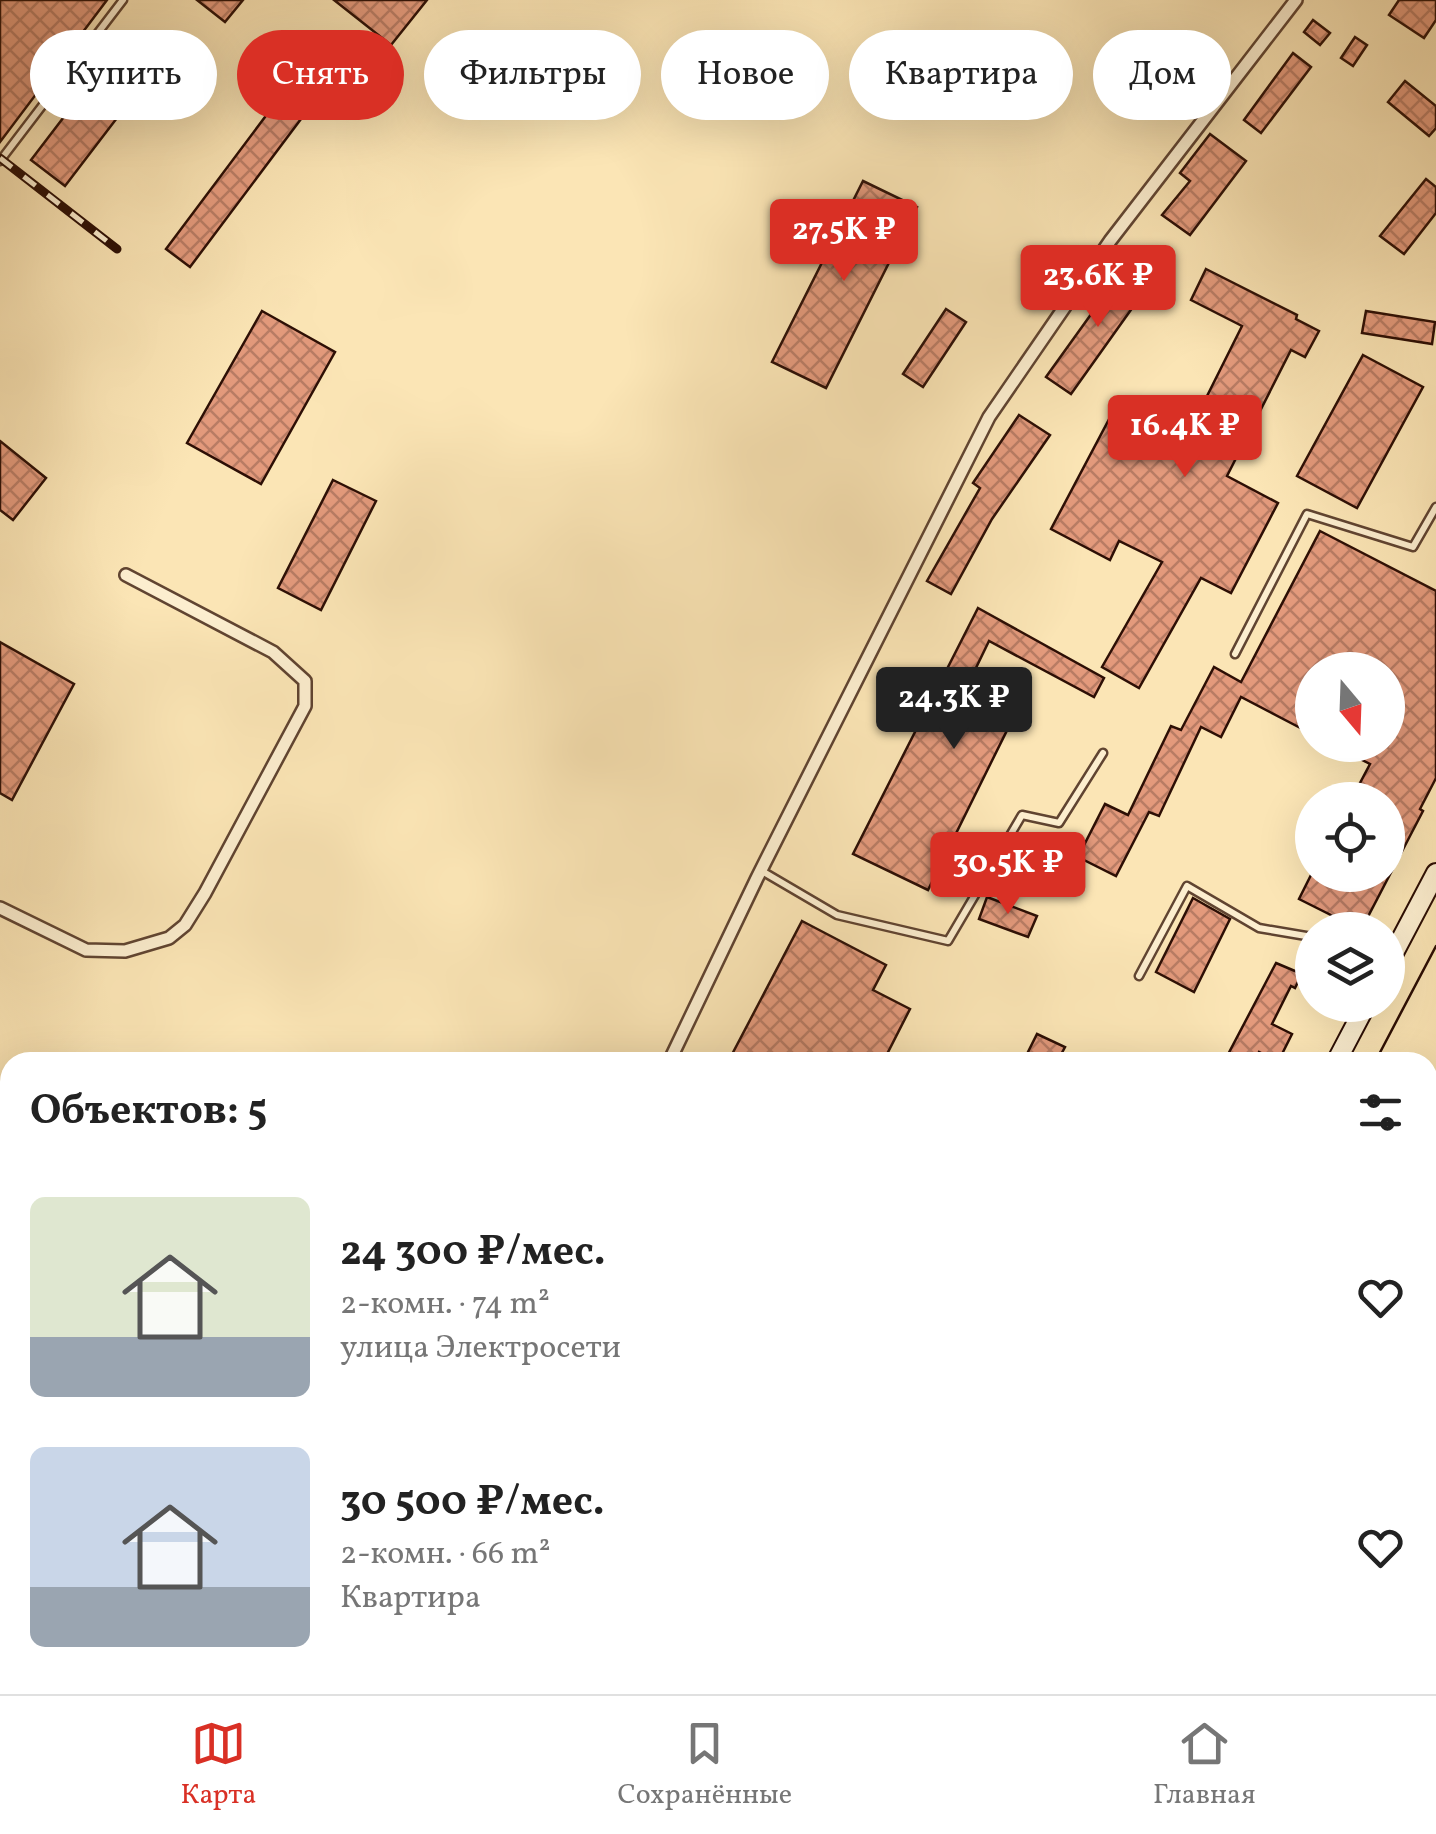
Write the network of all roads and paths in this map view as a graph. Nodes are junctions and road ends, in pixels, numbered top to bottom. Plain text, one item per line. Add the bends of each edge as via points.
1 (123, 0) edge
2 (1296, 0) edge
3 (0, 162) edge
4 (1436, 507) edge
5 (126, 575) dead end
6 (1235, 654) dead end
7 (1103, 753) dead end
8 (761, 871) junction
9 (1436, 873) edge
10 (0, 908) edge
11 (1405, 932) edge
12 (1295, 934) edge
13 (1139, 976) dead end
14 (1357, 1022) edge
15 (674, 1052) edge
16 (1341, 1052) edge

1 - 3 lane
2 - 8 street via 1110,241 989,418
4 - 6 lane via 1413,547 1307,514
5 - 10 street via 273,652 304,681 304,706 205,893 168,938 124,951 86,950
7 - 8 lane via 1059,823 1022,815 948,941 837,915
8 - 15 street
9 - 11 main road
12 - 13 lane via 1259,928 1187,886
14 - 16 main road

